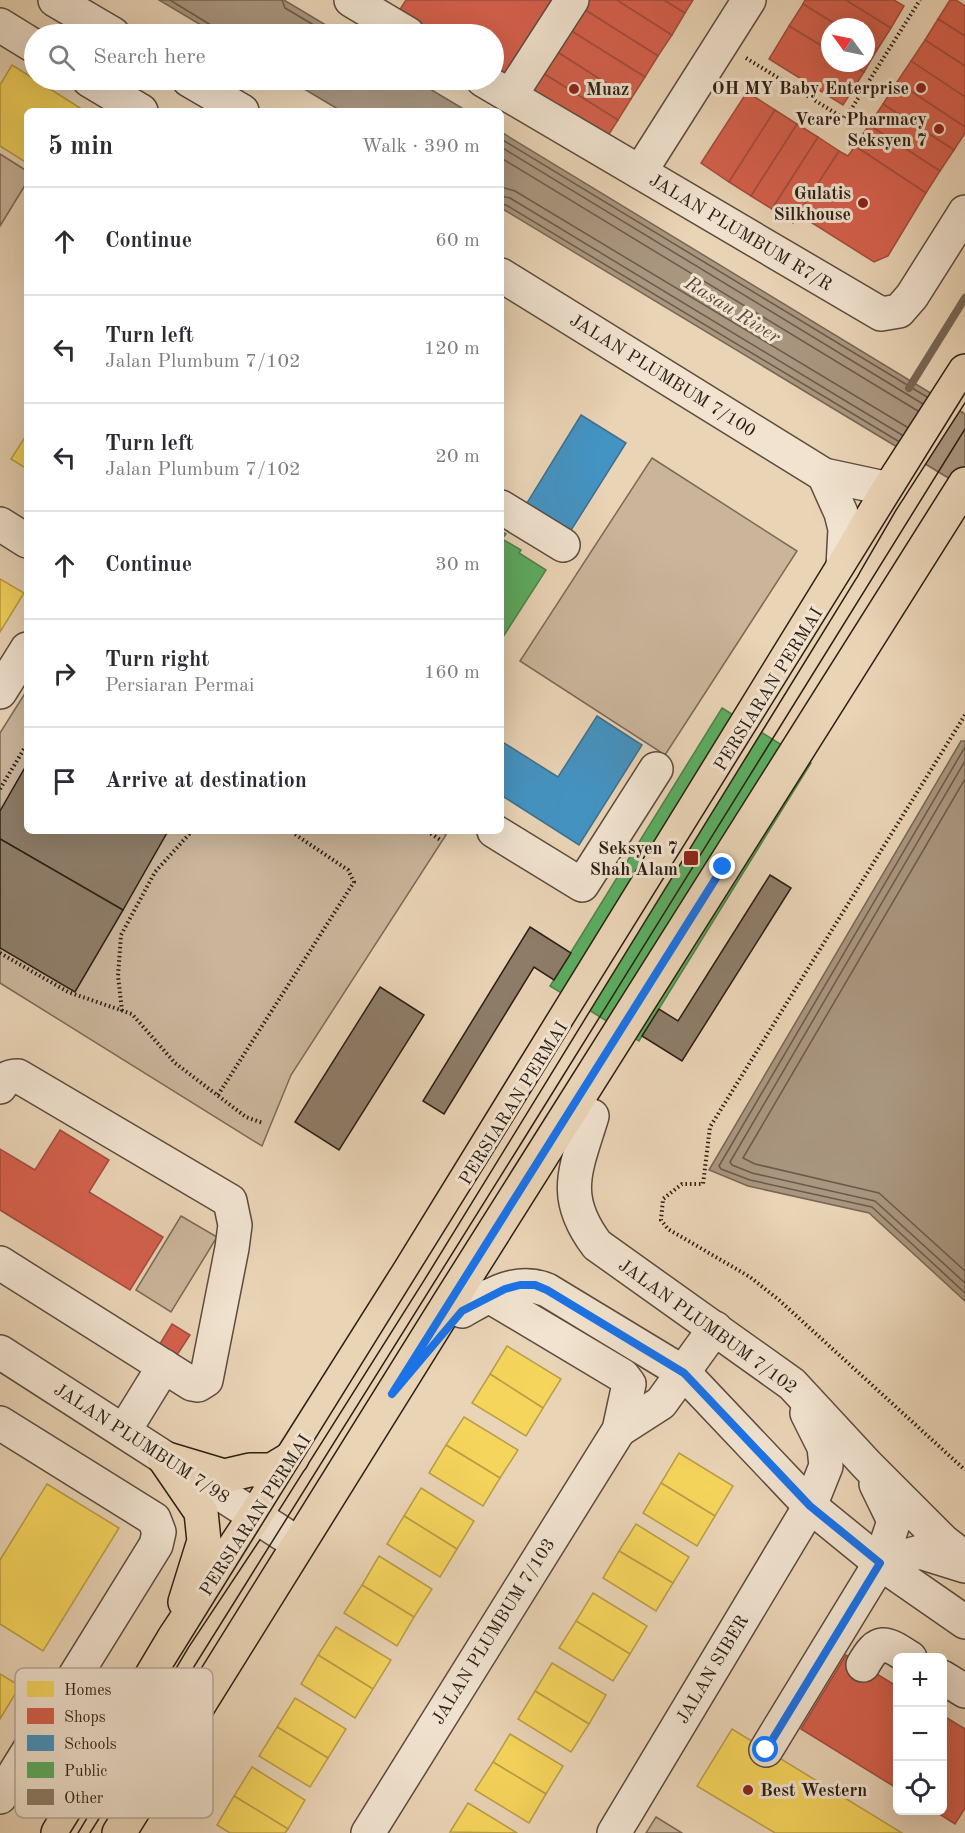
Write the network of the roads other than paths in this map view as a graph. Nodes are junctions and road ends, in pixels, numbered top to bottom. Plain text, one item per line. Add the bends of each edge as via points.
1 (55, 0) edge
2 (572, 0) edge
3 (749, 0) edge
4 (364, 3) edge
5 (96, 24) edge
6 (394, 24) edge
7 (0, 25) edge
8 (24, 40) edge
9 (106, 90) edge
10 (206, 90) edge
11 (500, 90) edge
12 (510, 96) junction
13 (136, 108) edge
14 (237, 108) edge
15 (640, 172) junction
16 (965, 212) edge
17 (504, 277) edge
18 (962, 375) edge
19 (824, 475) junction
20 (892, 484) junction
21 (965, 484) edge
22 (504, 509) edge
23 (0, 524) edge
24 (24, 539) edge
25 (931, 540) junction
26 (563, 545) dead end
27 (843, 567) junction
28 (24, 654) edge
29 (0, 692) edge
30 (656, 769) dead end
31 (499, 834) edge
32 (0, 1087) edge
33 (592, 1116) junction
34 (0, 1263) edge
35 (467, 1303) junction
36 (716, 1328) junction
37 (0, 1352) edge
38 (164, 1366) junction
39 (684, 1373) junction
40 (792, 1384) junction
41 (0, 1423) edge
42 (619, 1430) junction
43 (124, 1431) junction
44 (164, 1458) junction
45 (292, 1458) junction
46 (867, 1465) junction
47 (810, 1506) junction
48 (255, 1516) junction
49 (284, 1534) junction
50 (965, 1558) edge
51 (880, 1563) junction
52 (965, 1566) edge
53 (965, 1622) edge
54 (174, 1638) junction
55 (902, 1653) edge
56 (863, 1665) dead end
57 (80, 1668) edge
58 (156, 1668) edge
59 (200, 1668) edge
60 (213, 1683) edge
61 (766, 1750) dead end
62 (15, 1773) edge
63 (0, 1797) edge
64 (67, 1818) edge
65 (128, 1818) edge
66 (58, 1833) edge
67 (119, 1833) edge
68 (368, 1833) edge
69 (614, 1833) edge

1 - 5 street
2 - 12 street
3 - 15 street
4 - 6 street
7 - 8 street
9 - 13 street
10 - 14 street
11 - 12 street, JALAN PLUMBUM R7/R
12 - 15 street, JALAN PLUMBUM R7/R
15 - 16 street, JALAN PLUMBUM R7/R via 881,314 899,311 912,296
17 - 19 street, JALAN PLUMBUM 7/100
18 - 20 main road, PERSIARAN PERMAI
19 - 20 street
19 - 27 street via 845,529
20 - 27 main road, PERSIARAN PERMAI
21 - 25 main road
22 - 26 street
23 - 24 street
25 - 33 main road via 872,673
25 - 35 main road
27 - 45 main road, PERSIARAN PERMAI
28 - 29 street
30 - 31 street via 582,885
32 - 38 street via 5,1079 18,1076 230,1201 235,1225 206,1380 192,1384
33 - 35 main road
33 - 36 street, JALAN PLUMBUM 7/102 via 574,1190 585,1230 597,1245
34 - 38 street
35 - 39 street via 520,1285 535,1285
35 - 42 street via 623,1376 629,1384
35 - 49 main road via 380,1380
35 - 60 main road via 392,1394
36 - 39 street
36 - 40 street, JALAN PLUMBUM 7/102
37 - 43 street, JALAN PLUMBUM 7/98
38 - 43 street
39 - 42 street via 661,1403
39 - 47 street
40 - 46 street, JALAN PLUMBUM 7/102
40 - 47 street, JALAN SIBER via 824,1447 826,1466
41 - 57 street via 154,1519 159,1532 156,1545
42 - 68 street, JALAN PLUMBUM 7/103
43 - 44 street, JALAN PLUMBUM 7/98
44 - 45 main road via 225,1476 272,1470
44 - 48 street, JALAN PLUMBUM 7/98
44 - 54 main road via 201,1512 204,1541
45 - 48 main road, PERSIARAN PERMAI
46 - 50 street, JALAN PLUMBUM 7/102
46 - 51 street via 894,1521
47 - 51 street
47 - 69 street, JALAN SIBER
48 - 49 street, JALAN PLUMBUM 7/98
48 - 54 main road, PERSIARAN PERMAI
49 - 59 main road
51 - 52 street via 920,1552
51 - 53 street
51 - 61 street
54 - 58 main road, PERSIARAN PERMAI
55 - 56 street via 882,1644 872,1649
62 - 63 street
64 - 66 main road, PERSIARAN PERMAI
65 - 67 main road

